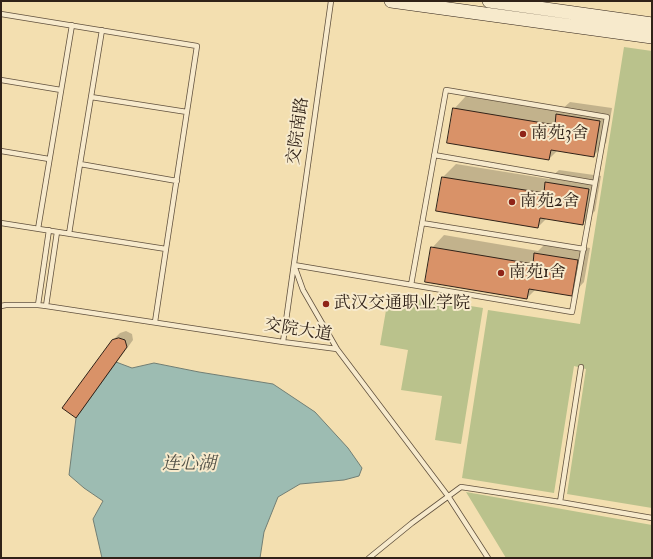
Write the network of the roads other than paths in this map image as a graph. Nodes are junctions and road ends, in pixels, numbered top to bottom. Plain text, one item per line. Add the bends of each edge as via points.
1 (331, 1) edge
2 (391, 1) edge
3 (488, 1) edge
4 (1, 14) edge
5 (652, 24) edge
6 (72, 25) junction
7 (102, 30) junction
8 (652, 37) edge
9 (1, 80) edge
10 (61, 90) junction
11 (91, 96) junction
12 (187, 112) junction
13 (1, 151) edge
14 (434, 155) junction
15 (49, 159) junction
16 (80, 164) junction
17 (177, 181) junction
18 (595, 183) junction
19 (1, 223) edge
20 (422, 223) junction
21 (38, 229) junction
22 (49, 230) junction
23 (58, 232) junction
24 (69, 234) junction
25 (166, 249) junction
26 (584, 249) junction
27 (294, 265) junction
28 (411, 285) junction
29 (38, 305) junction
30 (1, 306) edge
31 (46, 306) junction
32 (155, 322) junction
33 (283, 342) junction
34 (337, 349) junction
35 (581, 368) dead end
36 (448, 496) junction
37 (560, 502) junction
38 (652, 518) edge
39 (369, 558) edge
40 (488, 558) edge

1 - 27 lane, 交院南路
2 - 8 street
3 - 5 street
4 - 6 lane
6 - 7 lane
6 - 10 lane
7 - 11 lane
7 - 12 lane via 198,46
9 - 10 lane
10 - 15 lane
11 - 12 lane
11 - 16 lane
12 - 17 lane
13 - 15 lane
14 - 18 lane
14 - 18 lane via 446,90 607,117
14 - 20 lane
15 - 21 lane
16 - 17 lane
16 - 24 lane
17 - 25 lane
18 - 26 lane
19 - 21 lane
20 - 26 lane
20 - 28 lane
21 - 22 lane
22 - 23 lane
22 - 29 lane
23 - 24 lane
23 - 31 lane
24 - 25 lane
25 - 32 lane
26 - 28 lane via 572,312
27 - 28 lane
27 - 33 lane, 交院南路
27 - 34 lane, 交院南路 via 302,290
29 - 30 lane, 交院大道
29 - 31 lane, 交院大道
31 - 32 lane, 交院大道
32 - 33 lane, 交院大道
33 - 34 lane, 交院大道
34 - 36 lane, 交院大道
35 - 37 lane
36 - 37 lane via 461,487
36 - 39 lane
36 - 40 lane, 交院大道
37 - 38 lane

